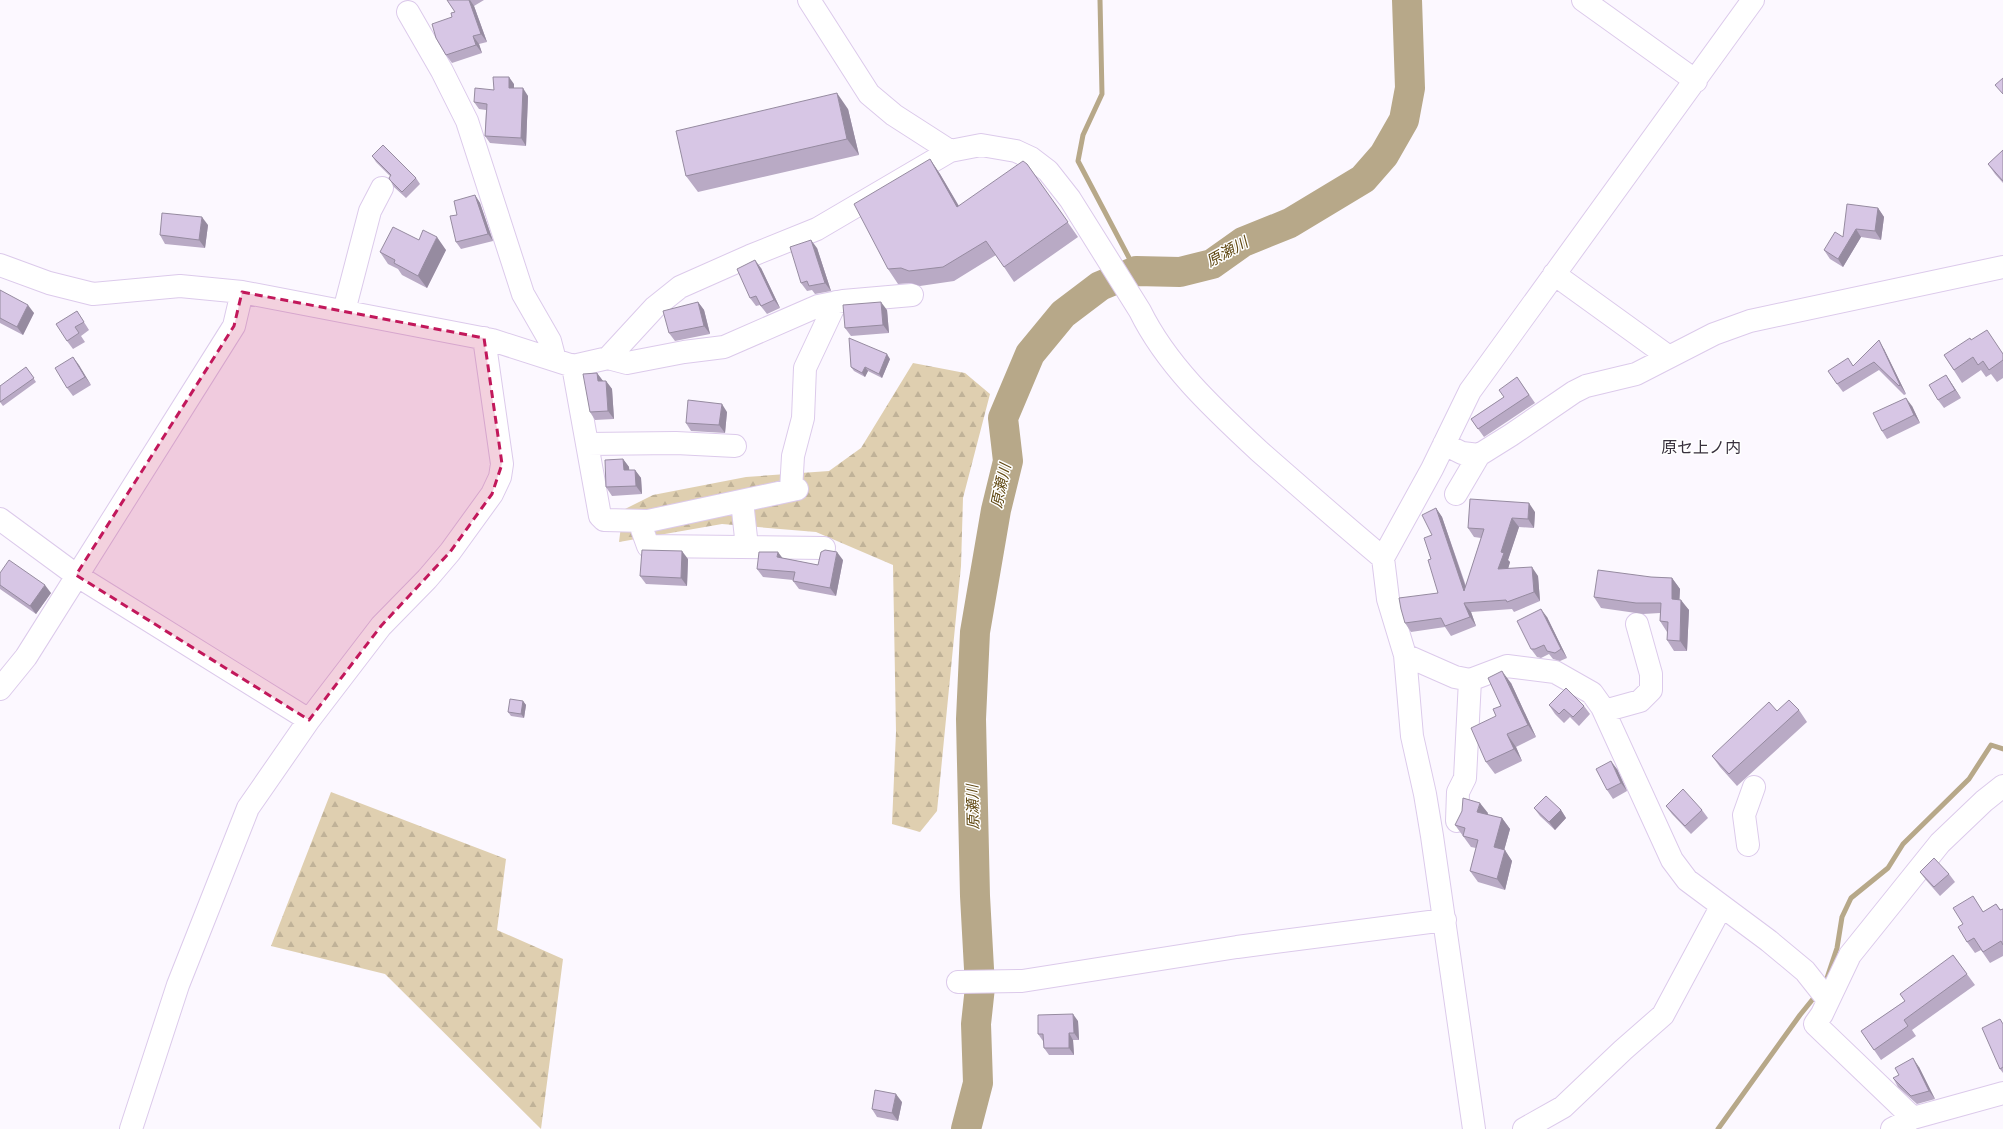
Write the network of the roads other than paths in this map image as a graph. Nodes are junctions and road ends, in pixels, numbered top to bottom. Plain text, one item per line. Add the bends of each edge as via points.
1 (809, 0) edge
2 (1583, 0) edge
3 (1753, 0) edge
4 (408, 12) dead end
5 (1696, 81) junction
6 (950, 150) junction
7 (382, 188) dead end
8 (0, 265) edge
9 (2003, 267) edge
10 (1554, 274) junction
11 (242, 292) junction
12 (912, 295) dead end
13 (836, 302) junction
14 (344, 311) junction
15 (484, 338) junction
16 (1669, 357) junction
17 (608, 358) junction
18 (564, 363) junction
19 (587, 444) junction
20 (1444, 444) junction
21 (734, 446) dead end
22 (1479, 454) junction
23 (1456, 494) dead end
24 (742, 501) junction
25 (0, 520) edge
26 (639, 521) junction
27 (747, 547) junction
28 (824, 548) dead end
29 (1383, 558) junction
30 (76, 575) junction
31 (1637, 624) dead end
32 (1405, 655) junction
33 (1470, 680) junction
34 (0, 688) edge
35 (1604, 711) junction
36 (308, 720) junction
37 (2003, 786) edge
38 (1754, 787) dead end
39 (1458, 792) junction
40 (1425, 794) junction
41 (1457, 821) edge
42 (1748, 845) dead end
43 (1721, 907) junction
44 (1445, 920) junction
45 (958, 982) dead end
46 (1828, 1000) junction
47 (2003, 1094) edge
48 (1913, 1118) junction
49 (131, 1129) edge
50 (1474, 1129) edge
51 (1524, 1129) edge
52 (1892, 1129) edge

1 - 6 street via 869,94 894,115
2 - 5 street
3 - 5 street
4 - 18 street via 467,121 523,294
5 - 10 street
6 - 17 street via 818,229 680,287 655,307
6 - 29 street via 981,145 1016,151 1048,170 1100,245 1149,329 1178,370 1223,418 1303,491
7 - 14 street via 370,211
8 - 11 street via 50,283 93,294 180,286
9 - 16 street via 1750,321 1714,334
10 - 16 street
10 - 20 street via 1470,392
11 - 14 street
11 - 30 street via 234,326
12 - 13 street
13 - 17 street via 818,306 724,347 628,363
13 - 24 street via 805,368 803,418 793,456 794,489
14 - 15 street
15 - 18 street
15 - 36 street via 502,464 495,488 450,552 382,626
16 - 22 street via 1636,374 1586,386 1574,392
17 - 18 street
18 - 19 street
19 - 21 street via 676,443
19 - 26 street via 600,516 604,520
20 - 22 street via 1462,453
20 - 29 street
22 - 23 street
24 - 26 street via 648,522
24 - 27 street
25 - 30 street
26 - 27 street via 648,546
27 - 28 street
29 - 32 street via 1388,599
30 - 34 street via 26,656
30 - 36 street
31 - 35 street via 1651,674 1651,690 1640,701
32 - 33 street via 1454,677
32 - 40 street via 1412,736
33 - 35 street via 1507,666 1555,672 1592,693
33 - 39 street via 1465,778
35 - 43 street via 1672,860 1687,880
36 - 49 street via 248,808 178,986
37 - 46 street via 1940,842 1850,955
38 - 42 street via 1744,815
39 - 40 street
39 - 41 street
40 - 44 street
43 - 46 street via 1769,941 1805,971
43 - 51 street via 1663,1015 1563,1107
44 - 45 street via 1237,947 1018,982
44 - 50 street
46 - 48 street via 1815,1024
47 - 48 street
48 - 52 street

